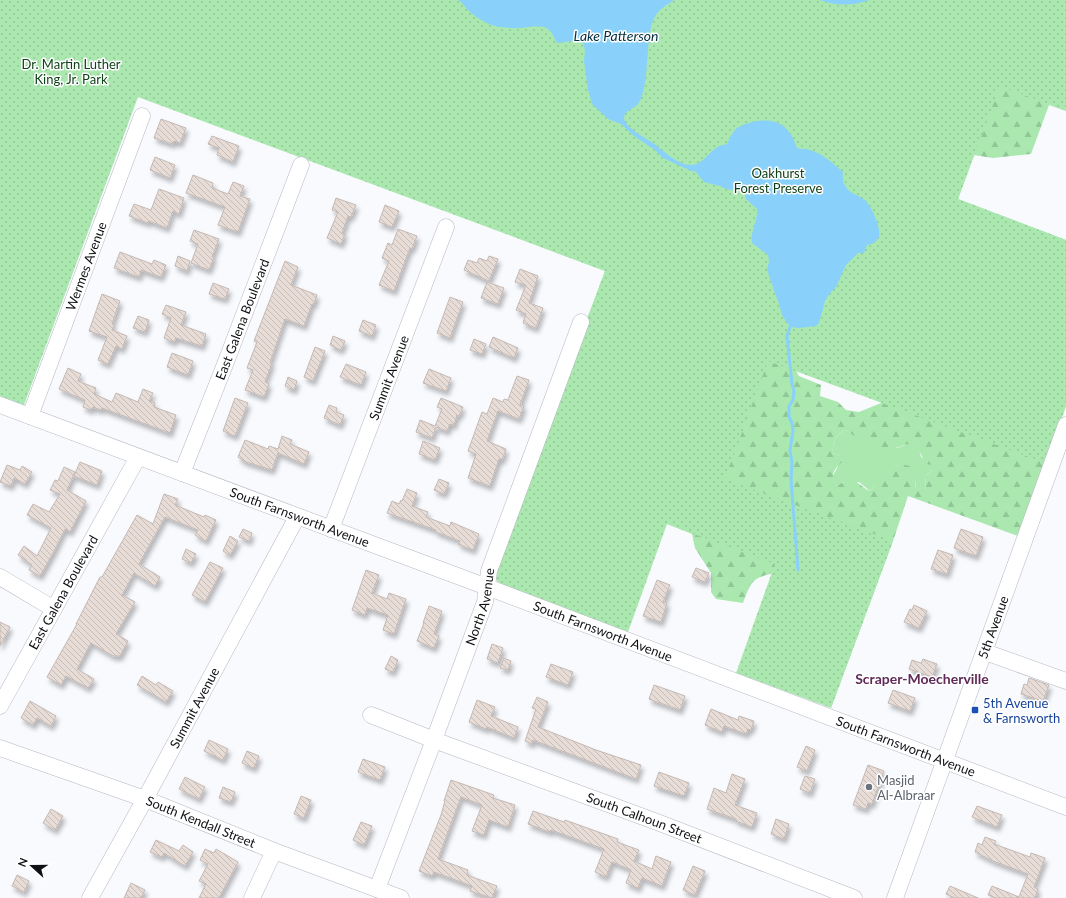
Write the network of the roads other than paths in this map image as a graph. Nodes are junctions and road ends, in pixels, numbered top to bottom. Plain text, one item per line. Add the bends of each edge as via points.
1 (142, 116) dead end
2 (301, 166) dead end
3 (446, 227) dead end
4 (581, 322) dead end
5 (0, 405) edge
6 (30, 416) junction
7 (1066, 425) edge
8 (138, 457) junction
9 (182, 472) junction
10 (297, 517) junction
11 (331, 529) junction
12 (0, 577) edge
13 (487, 587) junction
14 (54, 609) junction
15 (985, 652) junction
16 (1066, 681) edge
17 (0, 706) edge
18 (371, 715) dead end
19 (434, 740) junction
20 (0, 748) edge
21 (944, 761) junction
22 (145, 799) junction
23 (1066, 807) edge
24 (274, 851) junction
25 (377, 889) junction
26 (90, 898) edge
27 (252, 898) edge
28 (401, 898) edge
29 (854, 898) edge
30 (895, 898) edge

1 - 6 street, Wermes Avenue
2 - 9 street, East Galena Boulevard
3 - 11 street, Summit Avenue
4 - 13 street, North Avenue via 489,571
5 - 6 street, South Farnsworth Avenue
6 - 8 street, South Farnsworth Avenue
7 - 15 street, 5th Avenue
8 - 9 street, South Farnsworth Avenue
8 - 14 street, East Galena Boulevard
9 - 10 street, South Farnsworth Avenue
10 - 11 street, South Farnsworth Avenue
10 - 22 street, Summit Avenue
11 - 13 street, South Farnsworth Avenue
12 - 14 street
13 - 19 street, North Avenue via 485,602
13 - 21 street, South Farnsworth Avenue
14 - 17 street, East Galena Boulevard
15 - 16 street
15 - 21 street, 5th Avenue
18 - 19 street, South Calhoun Street
19 - 25 street, North Avenue
19 - 29 street, South Calhoun Street
20 - 22 street, South Kendall Street
21 - 23 street, South Farnsworth Avenue
21 - 30 street, 5th Avenue
22 - 24 street, South Kendall Street
22 - 26 street, Summit Avenue
24 - 25 street, South Kendall Street
24 - 27 street
25 - 28 street, South Kendall Street

